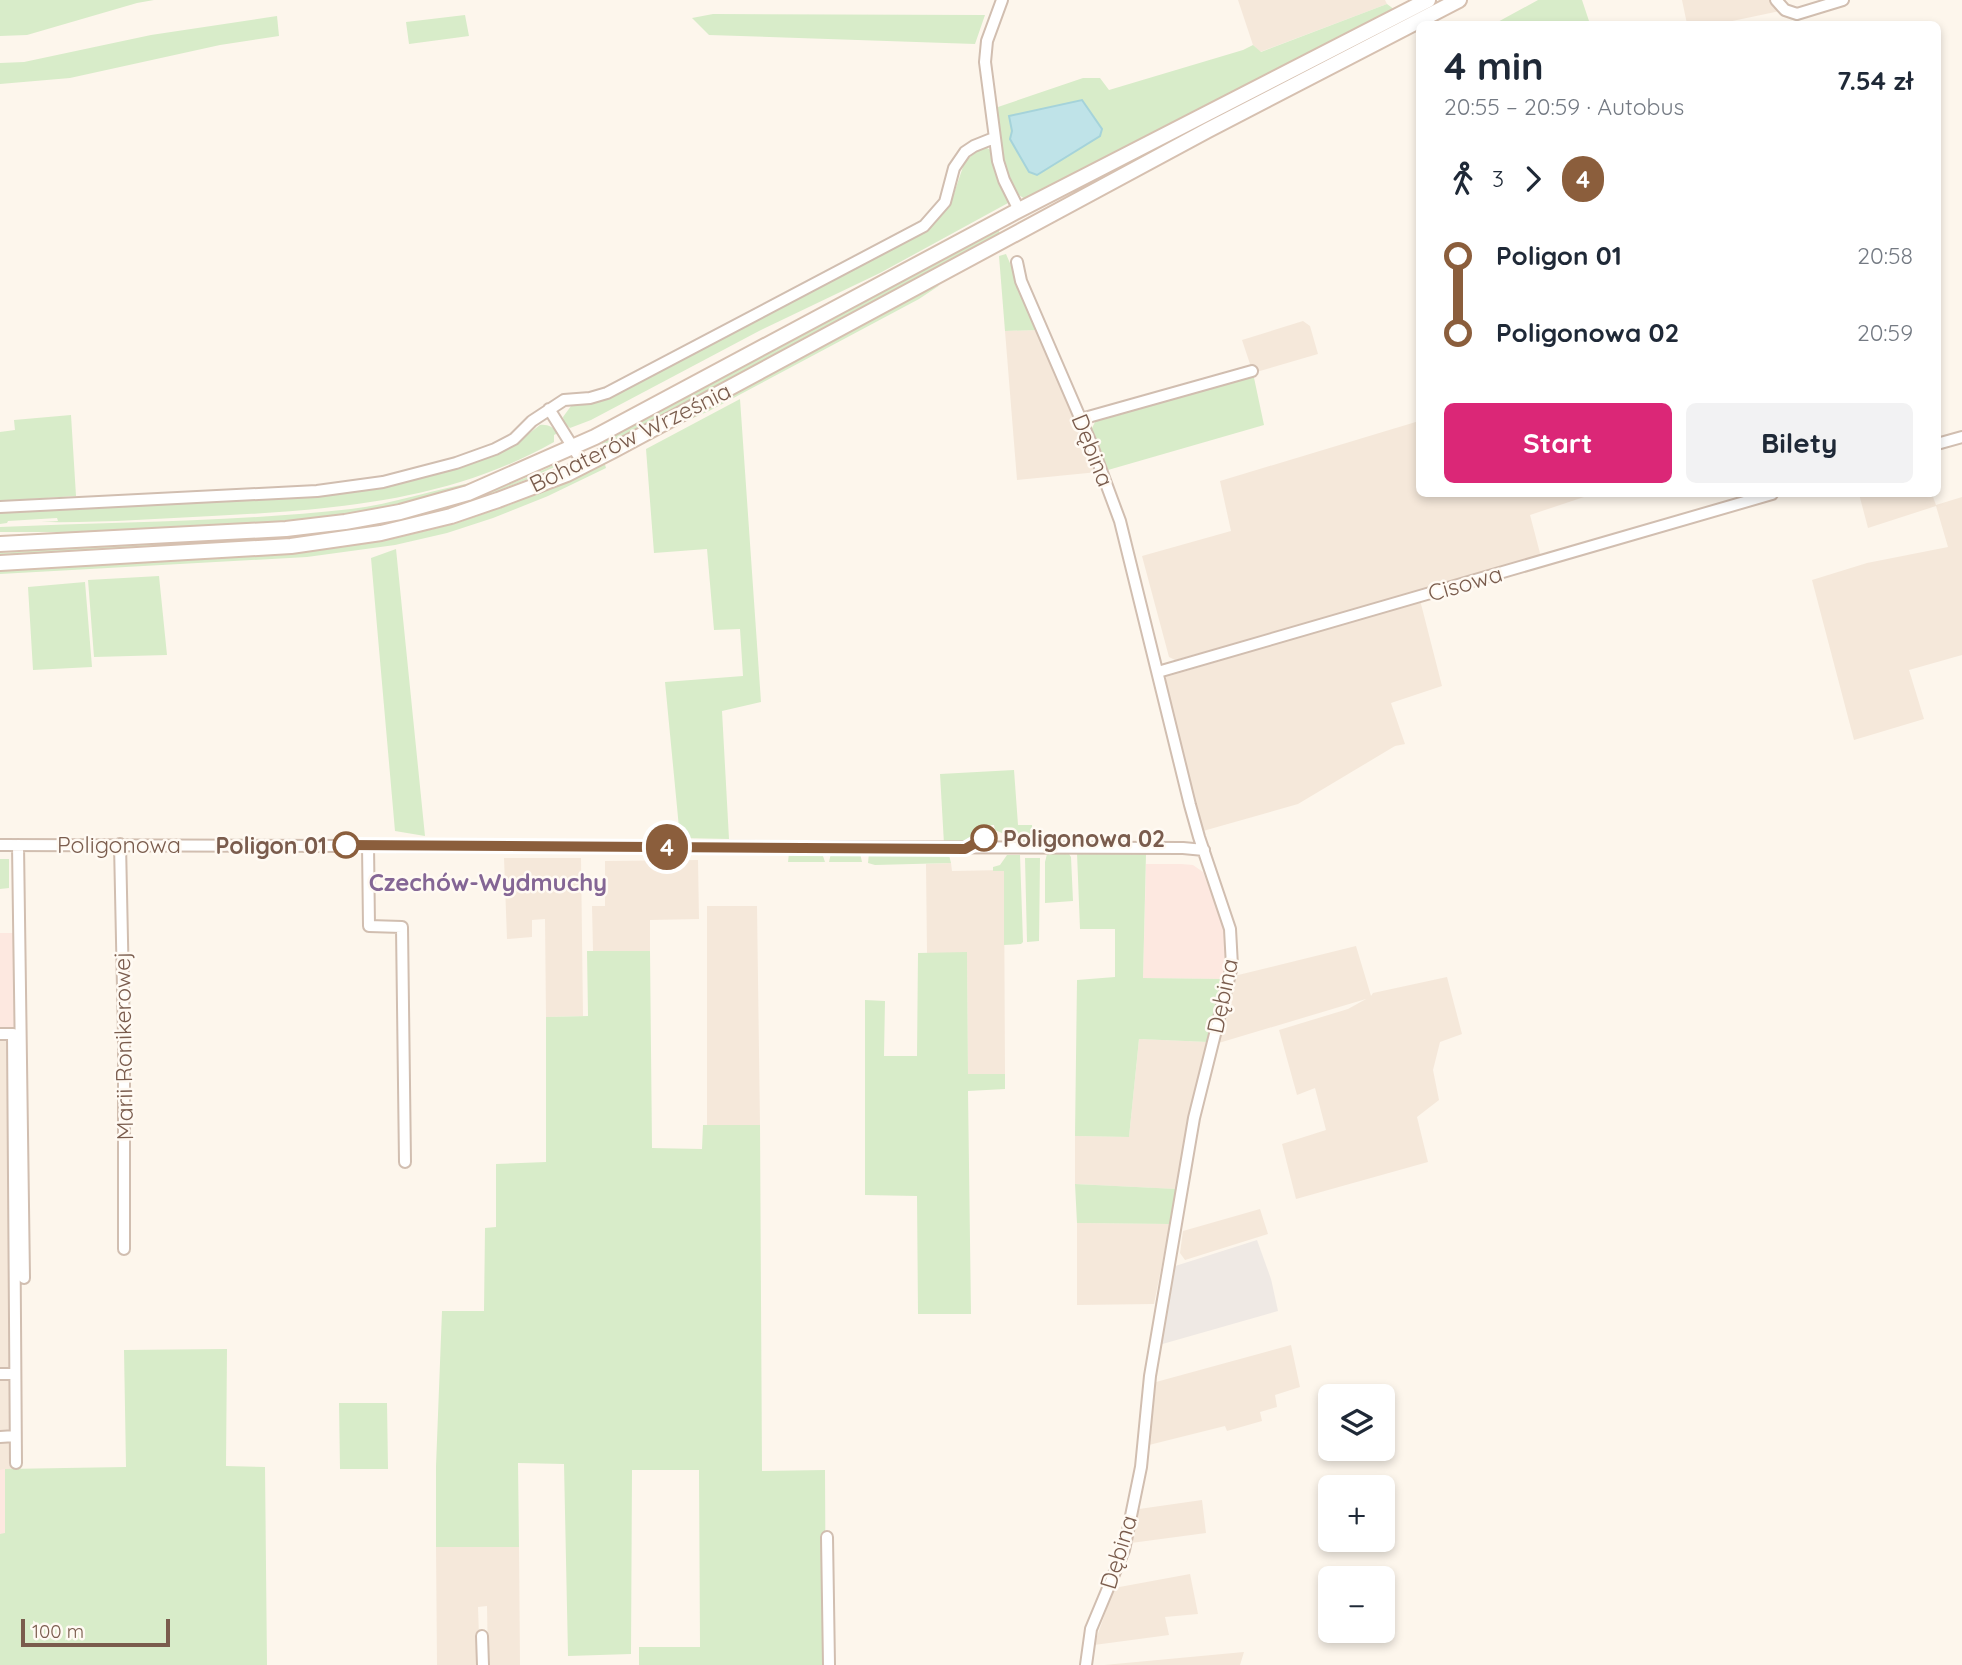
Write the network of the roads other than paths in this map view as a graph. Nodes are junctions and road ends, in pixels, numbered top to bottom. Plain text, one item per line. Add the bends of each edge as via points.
1 (1002, 0) edge
2 (1428, 0) edge
3 (1459, 0) edge
4 (1776, 0) edge
5 (1843, 0) edge
6 (1418, 21) edge
7 (1416, 22) edge
8 (994, 138) junction
9 (1018, 210) junction
10 (1017, 262) dead end
11 (1252, 371) dead end
12 (549, 409) junction
13 (1081, 419) junction
14 (1962, 437) edge
15 (1941, 443) edge
16 (574, 447) junction
17 (584, 465) junction
18 (1762, 497) edge
19 (0, 507) edge
20 (0, 544) edge
21 (0, 563) edge
22 (1158, 672) junction
23 (1199, 837) junction
24 (120, 844) junction
25 (0, 845) edge
26 (18, 845) junction
27 (368, 845) junction
28 (1186, 848) junction
29 (1204, 850) junction
30 (0, 1034) edge
31 (0, 1064) edge
32 (13, 1064) junction
33 (0, 1126) edge
34 (13, 1126) junction
35 (405, 1162) dead end
36 (0, 1188) edge
37 (13, 1188) junction
38 (0, 1249) edge
39 (13, 1249) junction
40 (124, 1249) dead end
41 (24, 1278) dead end
42 (0, 1311) edge
43 (14, 1311) junction
44 (0, 1374) edge
45 (15, 1374) junction
46 (15, 1436) junction
47 (0, 1437) edge
48 (16, 1463) dead end
49 (827, 1537) dead end
50 (482, 1636) dead end
51 (483, 1665) edge
52 (829, 1665) edge
53 (1086, 1665) edge

1 - 8 street via 987,41 985,62
2 - 9 main road, Bohaterów Września
3 - 6 main road, Bohaterów Września
4 - 5 street via 1797,14
7 - 17 main road, Bohaterów Września
8 - 9 street via 1004,180
8 - 12 street via 965,152 954,168 945,202 924,226 607,393 564,400
9 - 16 main road, Bohaterów Września
10 - 13 street, Dębina
11 - 13 street
12 - 16 street
12 - 19 street via 495,449 360,486
13 - 22 street, Dębina via 1120,520
14 - 15 street
16 - 17 street
16 - 20 main road, Bohaterów Września via 468,493 345,522
17 - 21 main road, Bohaterów Września via 472,510 381,533 291,546
18 - 22 street, Cisowa
22 - 23 street, Dębina
23 - 28 street
23 - 29 street, Dębina
24 - 26 street, Poligonowa
24 - 27 street, Poligonowa
24 - 40 street, Marii Ronikerowej
25 - 26 street, Poligonowa
26 - 41 street
27 - 28 street, Poligonowa
27 - 35 street via 369,926 402,927
28 - 29 street, Poligonowa
29 - 53 street, Dębina via 1230,929 1232,966 1194,1118 1150,1376 1142,1467 1124,1550 1091,1629
30 - 32 street via 13,1034
31 - 32 street
32 - 34 street
33 - 34 street
34 - 37 street
36 - 37 street
37 - 39 street
38 - 39 street
39 - 43 street
42 - 43 street
43 - 45 street
44 - 45 street
45 - 46 street
46 - 47 street
46 - 48 street
49 - 52 street
50 - 51 street

